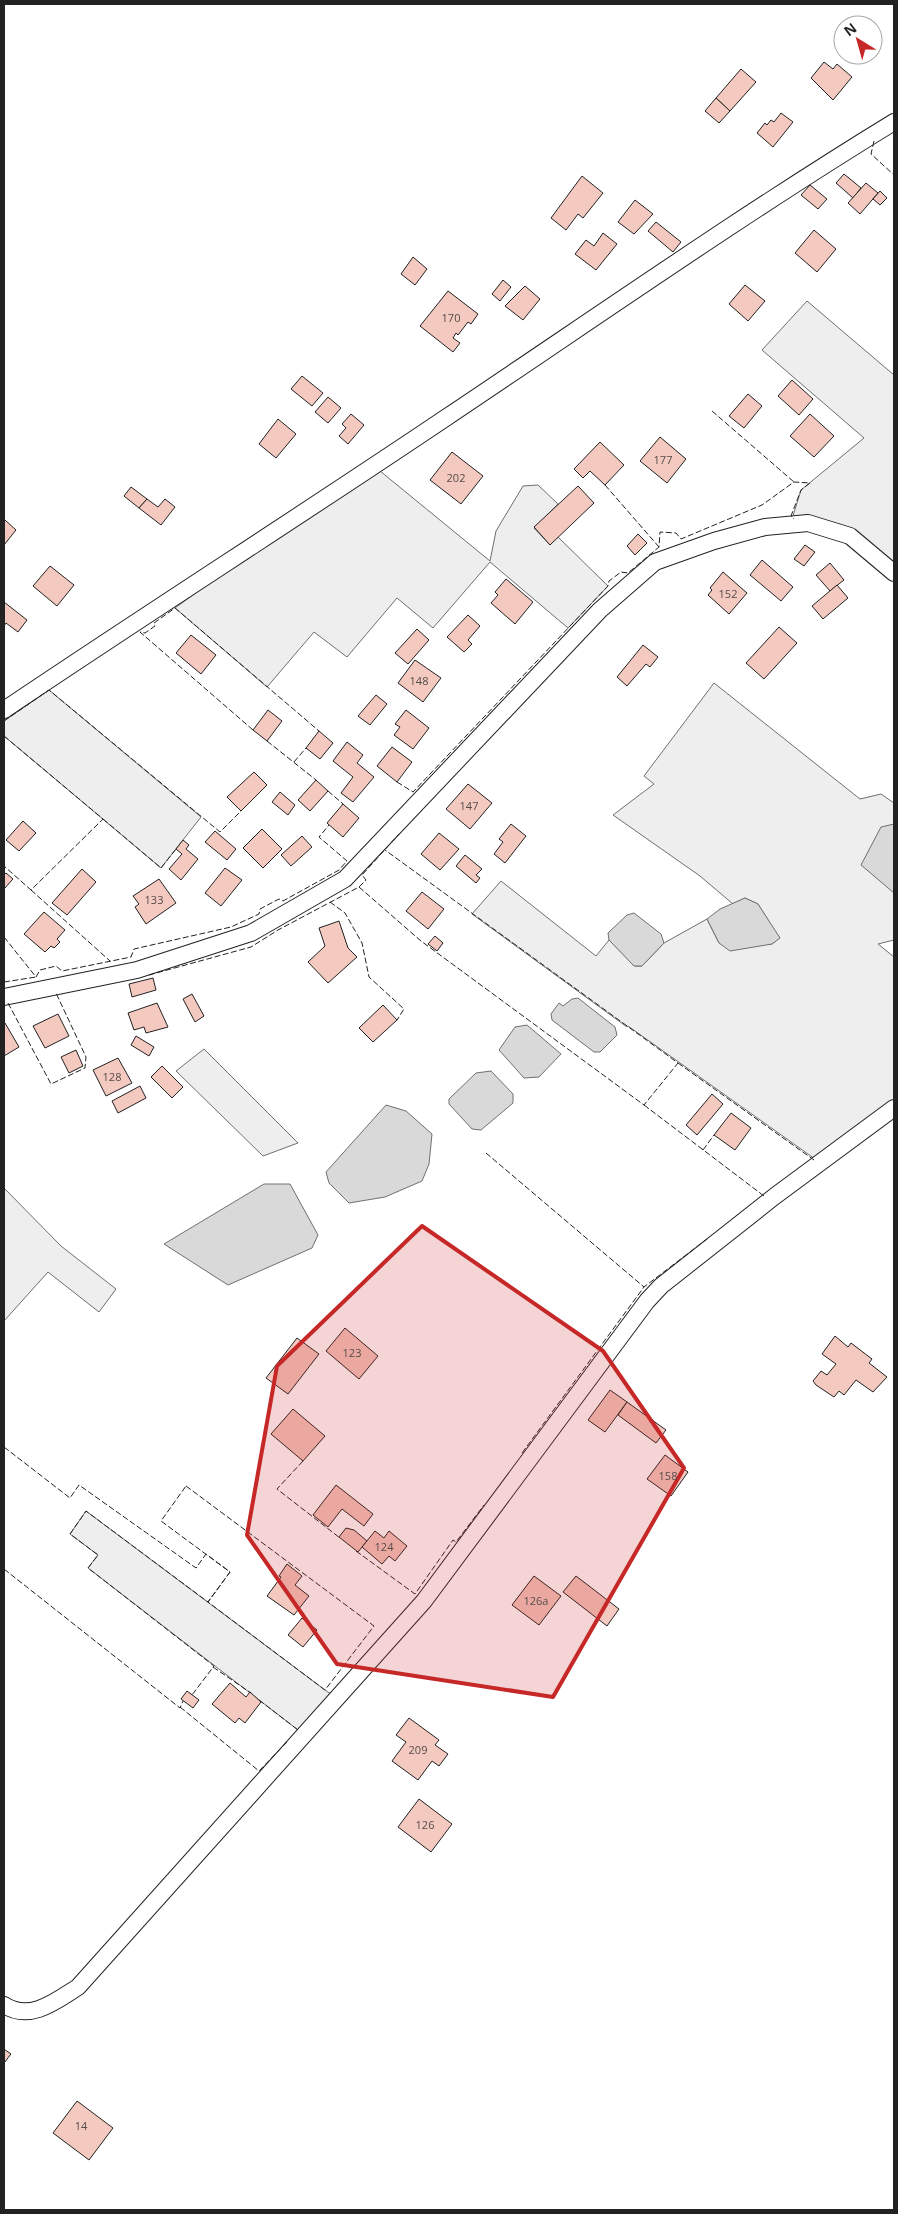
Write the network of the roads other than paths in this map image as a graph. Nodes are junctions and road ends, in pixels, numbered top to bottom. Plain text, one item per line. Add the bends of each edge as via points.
1 (894, 122) edge
2 (894, 573) edge
3 (4, 710) edge
4 (4, 997) edge
5 (894, 1108) edge
6 (4, 2005) edge

1 - 3 street via 748,215
2 - 4 street via 850,536 808,523 765,527 655,562 600,610 345,879 251,933 137,970
5 - 6 street via 660,1286 424,1601 85,1979 51,2005 28,2013

